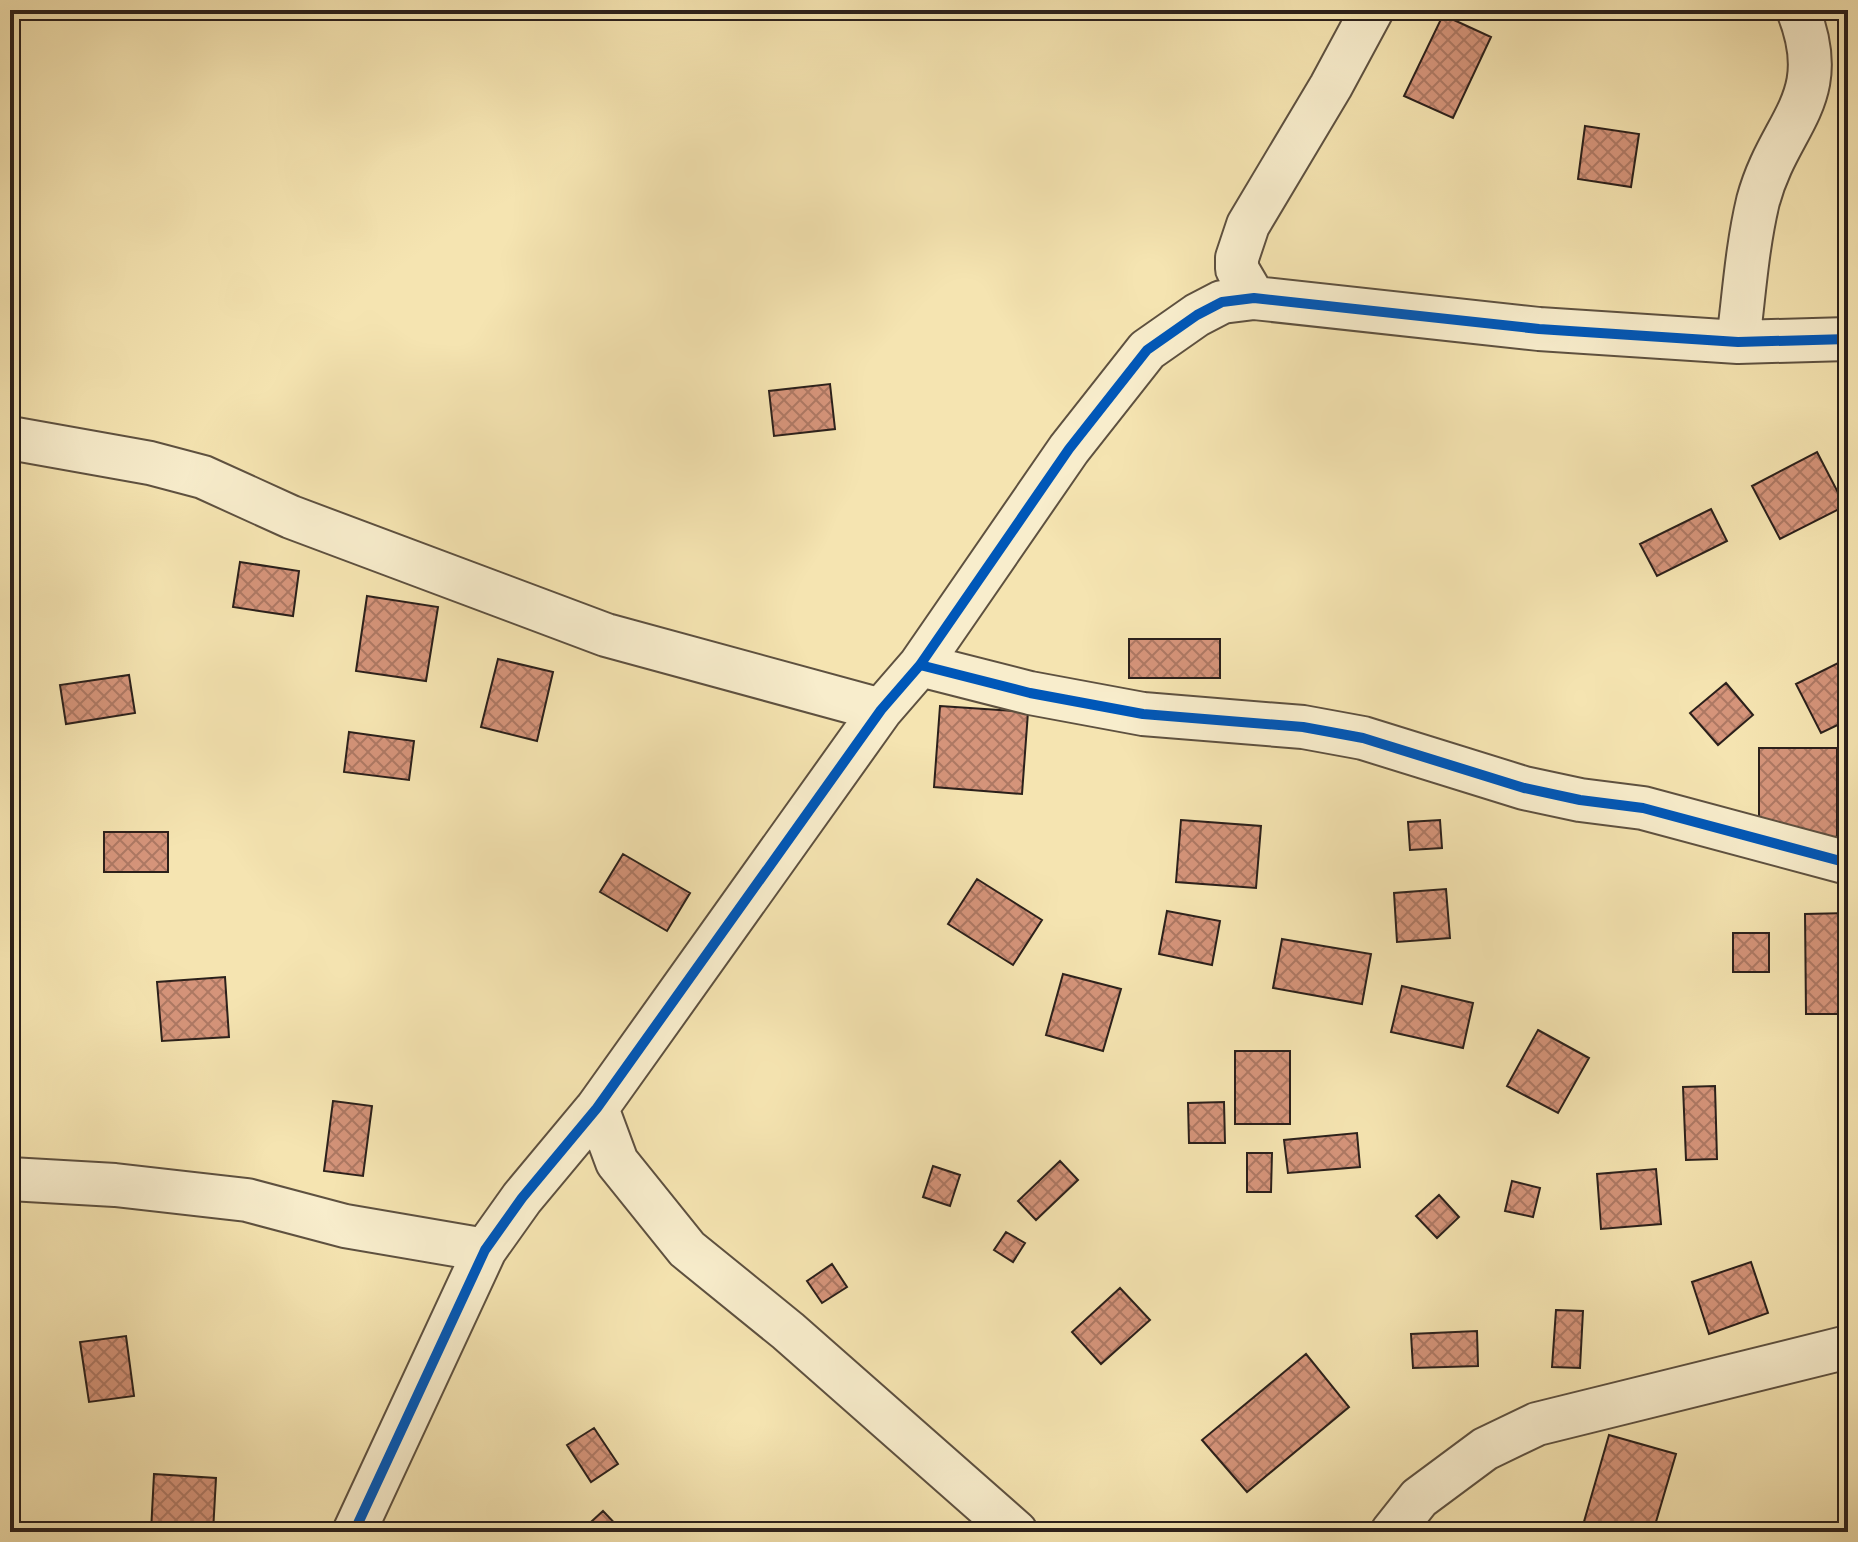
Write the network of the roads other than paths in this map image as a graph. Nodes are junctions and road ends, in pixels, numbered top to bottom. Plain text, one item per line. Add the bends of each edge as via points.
1 (1372, 10) edge
2 (1798, 10) edge
3 (1254, 298) junction
4 (1848, 339) edge
5 (1738, 342) junction
6 (10, 438) edge
7 (920, 665) junction
8 (881, 710) junction
9 (1848, 863) edge
10 (597, 1108) junction
11 (10, 1179) edge
12 (485, 1250) junction
13 (1848, 1347) edge
14 (354, 1532) edge
15 (1016, 1532) edge
16 (1392, 1532) edge

1 - 3 street via 1248,225 1237,269
2 - 5 street via 1812,69 1808,94 1758,201
3 - 5 street via 1539,329
3 - 7 street via 1222,302 1147,350 1069,449
4 - 5 street
6 - 8 street via 203,477 291,517 606,635
7 - 8 street
7 - 9 street via 1143,714 1303,727 1363,738 1524,788 1643,808
8 - 10 street
10 - 12 street
10 - 15 street via 617,1162 687,1249
11 - 12 street via 247,1200 345,1226
12 - 14 street
13 - 16 street via 1537,1424 1485,1449 1452,1473 1419,1498

